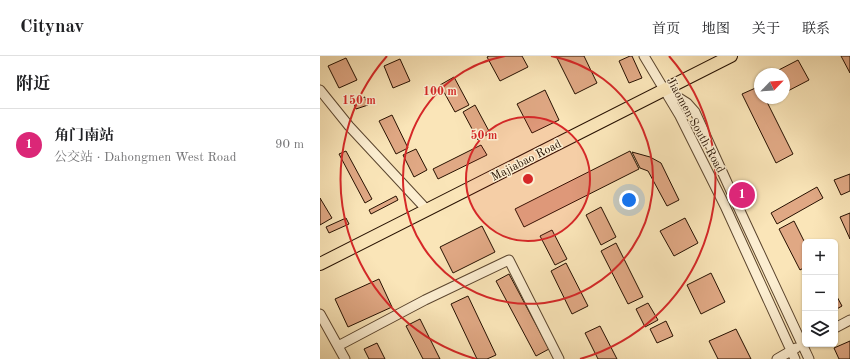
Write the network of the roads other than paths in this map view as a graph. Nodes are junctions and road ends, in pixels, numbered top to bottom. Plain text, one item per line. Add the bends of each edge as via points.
1 (731, 56) edge
2 (647, 58) edge
3 (665, 89) junction
4 (320, 90) edge
5 (427, 210) junction
6 (320, 264) edge
7 (320, 314) edge
8 (850, 320) edge
9 (838, 326) edge
10 (802, 340) edge
11 (338, 346) junction
12 (802, 346) edge
13 (805, 347) edge
14 (794, 355) edge
15 (345, 359) edge
16 (559, 359) edge
17 (777, 359) edge
18 (809, 359) edge

1 - 3 main road, Majiabao Road
2 - 3 street, Jiaomen South Road via 656,79
3 - 5 main road, Majiabao Road
3 - 10 street via 696,112
3 - 14 street, Jiaomen South Road via 725,206
4 - 5 street via 349,126
5 - 6 main road, Majiabao Road
7 - 11 street
8 - 9 street
11 - 15 street
11 - 16 street via 508,260
12 - 14 street
13 - 18 street
14 - 17 street

